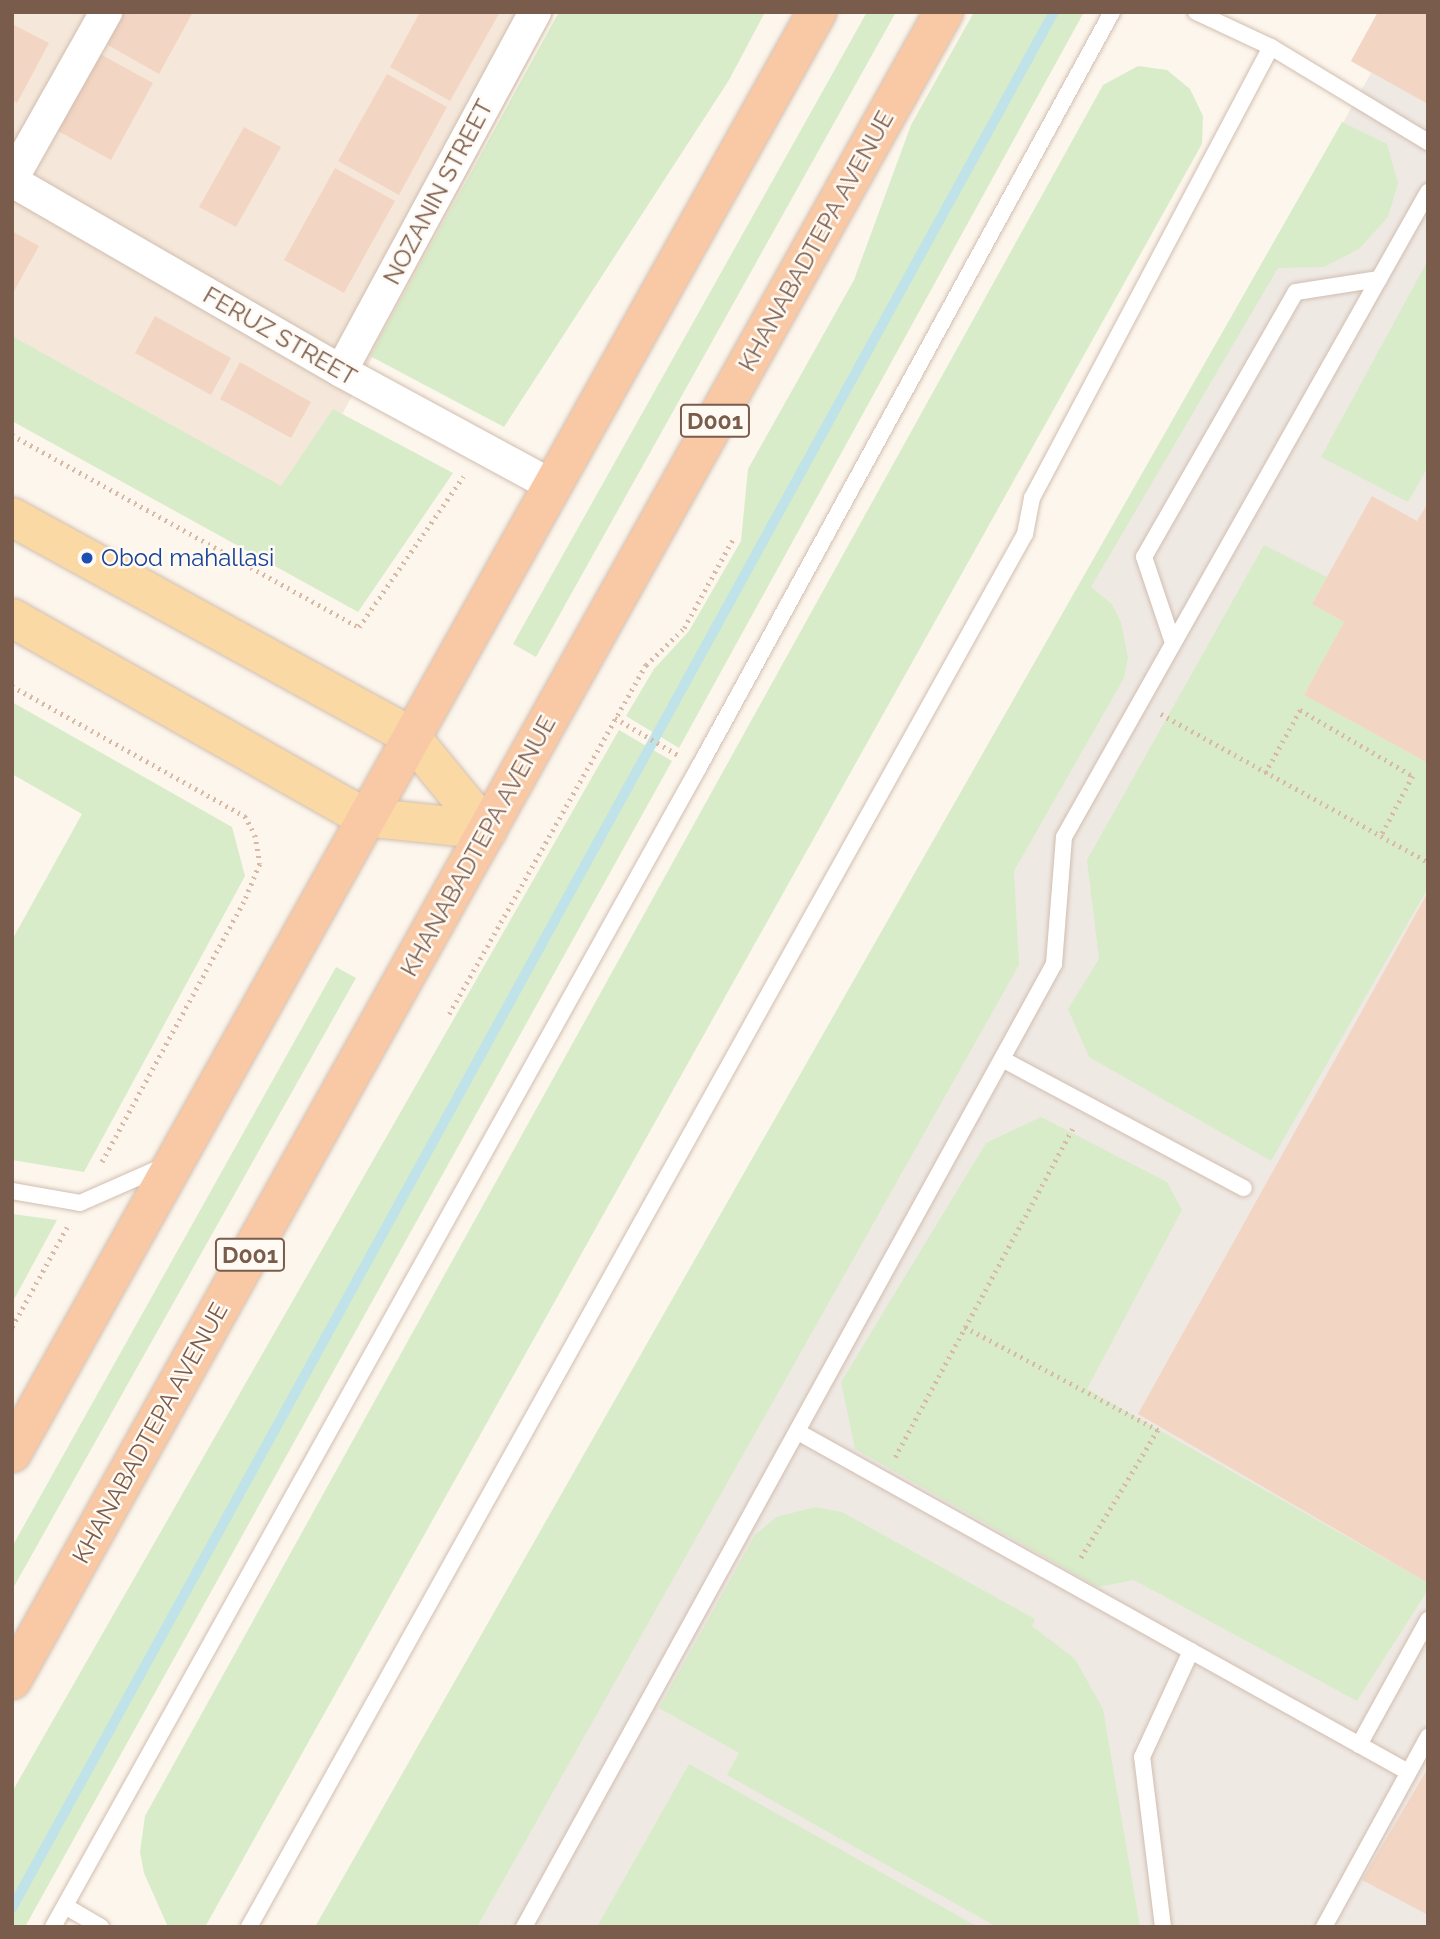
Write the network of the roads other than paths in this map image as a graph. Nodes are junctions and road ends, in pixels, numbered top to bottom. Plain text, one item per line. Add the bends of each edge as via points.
1 (106, 12) edge
2 (535, 12) edge
3 (817, 12) edge
4 (944, 12) edge
5 (1112, 12) edge
6 (1196, 12) edge
7 (1271, 47) junction
8 (1428, 142) edge
9 (12, 180) edge
10 (1428, 192) edge
11 (1379, 279) junction
12 (341, 371) junction
13 (551, 485) junction
14 (12, 517) edge
15 (12, 618) edge
16 (1173, 643) junction
17 (410, 736) junction
18 (364, 817) junction
19 (487, 830) junction
20 (1002, 1059) junction
21 (174, 1161) junction
22 (1244, 1188) dead end
23 (12, 1191) edge
24 (798, 1432) junction
25 (12, 1453) edge
26 (1428, 1620) edge
27 (1191, 1651) junction
28 (12, 1680) edge
29 (1428, 1737) edge
30 (1360, 1745) junction
31 (1408, 1772) junction
32 (65, 1906) junction
33 (53, 1927) edge
34 (101, 1927) edge
35 (249, 1927) edge
36 (524, 1927) edge
37 (1163, 1927) edge
38 (1324, 1927) edge

1 - 9 street
2 - 12 street, NOZANIN STREET
3 - 13 highway
4 - 19 highway, KHANABADTEPA AVENUE / D001
5 - 32 lane
6 - 7 lane
7 - 8 lane
7 - 35 lane via 1032,498 1026,534
9 - 12 street, FERUZ STREET
10 - 11 lane
11 - 16 lane
11 - 16 lane via 1296,292 1144,556
12 - 13 street, FERUZ STREET
13 - 17 highway
14 - 17 main road
15 - 18 main road
16 - 20 lane via 1064,837 1054,964
17 - 18 highway
17 - 19 main road
18 - 19 main road
18 - 21 highway
19 - 28 highway, KHANABADTEPA AVENUE / D001
20 - 22 lane
20 - 24 lane
21 - 23 lane via 80,1203
21 - 25 highway
24 - 27 lane
24 - 36 lane
26 - 30 lane
27 - 30 lane
27 - 37 lane via 1142,1757
29 - 31 lane
30 - 31 lane
31 - 38 lane
32 - 33 lane
32 - 34 lane

